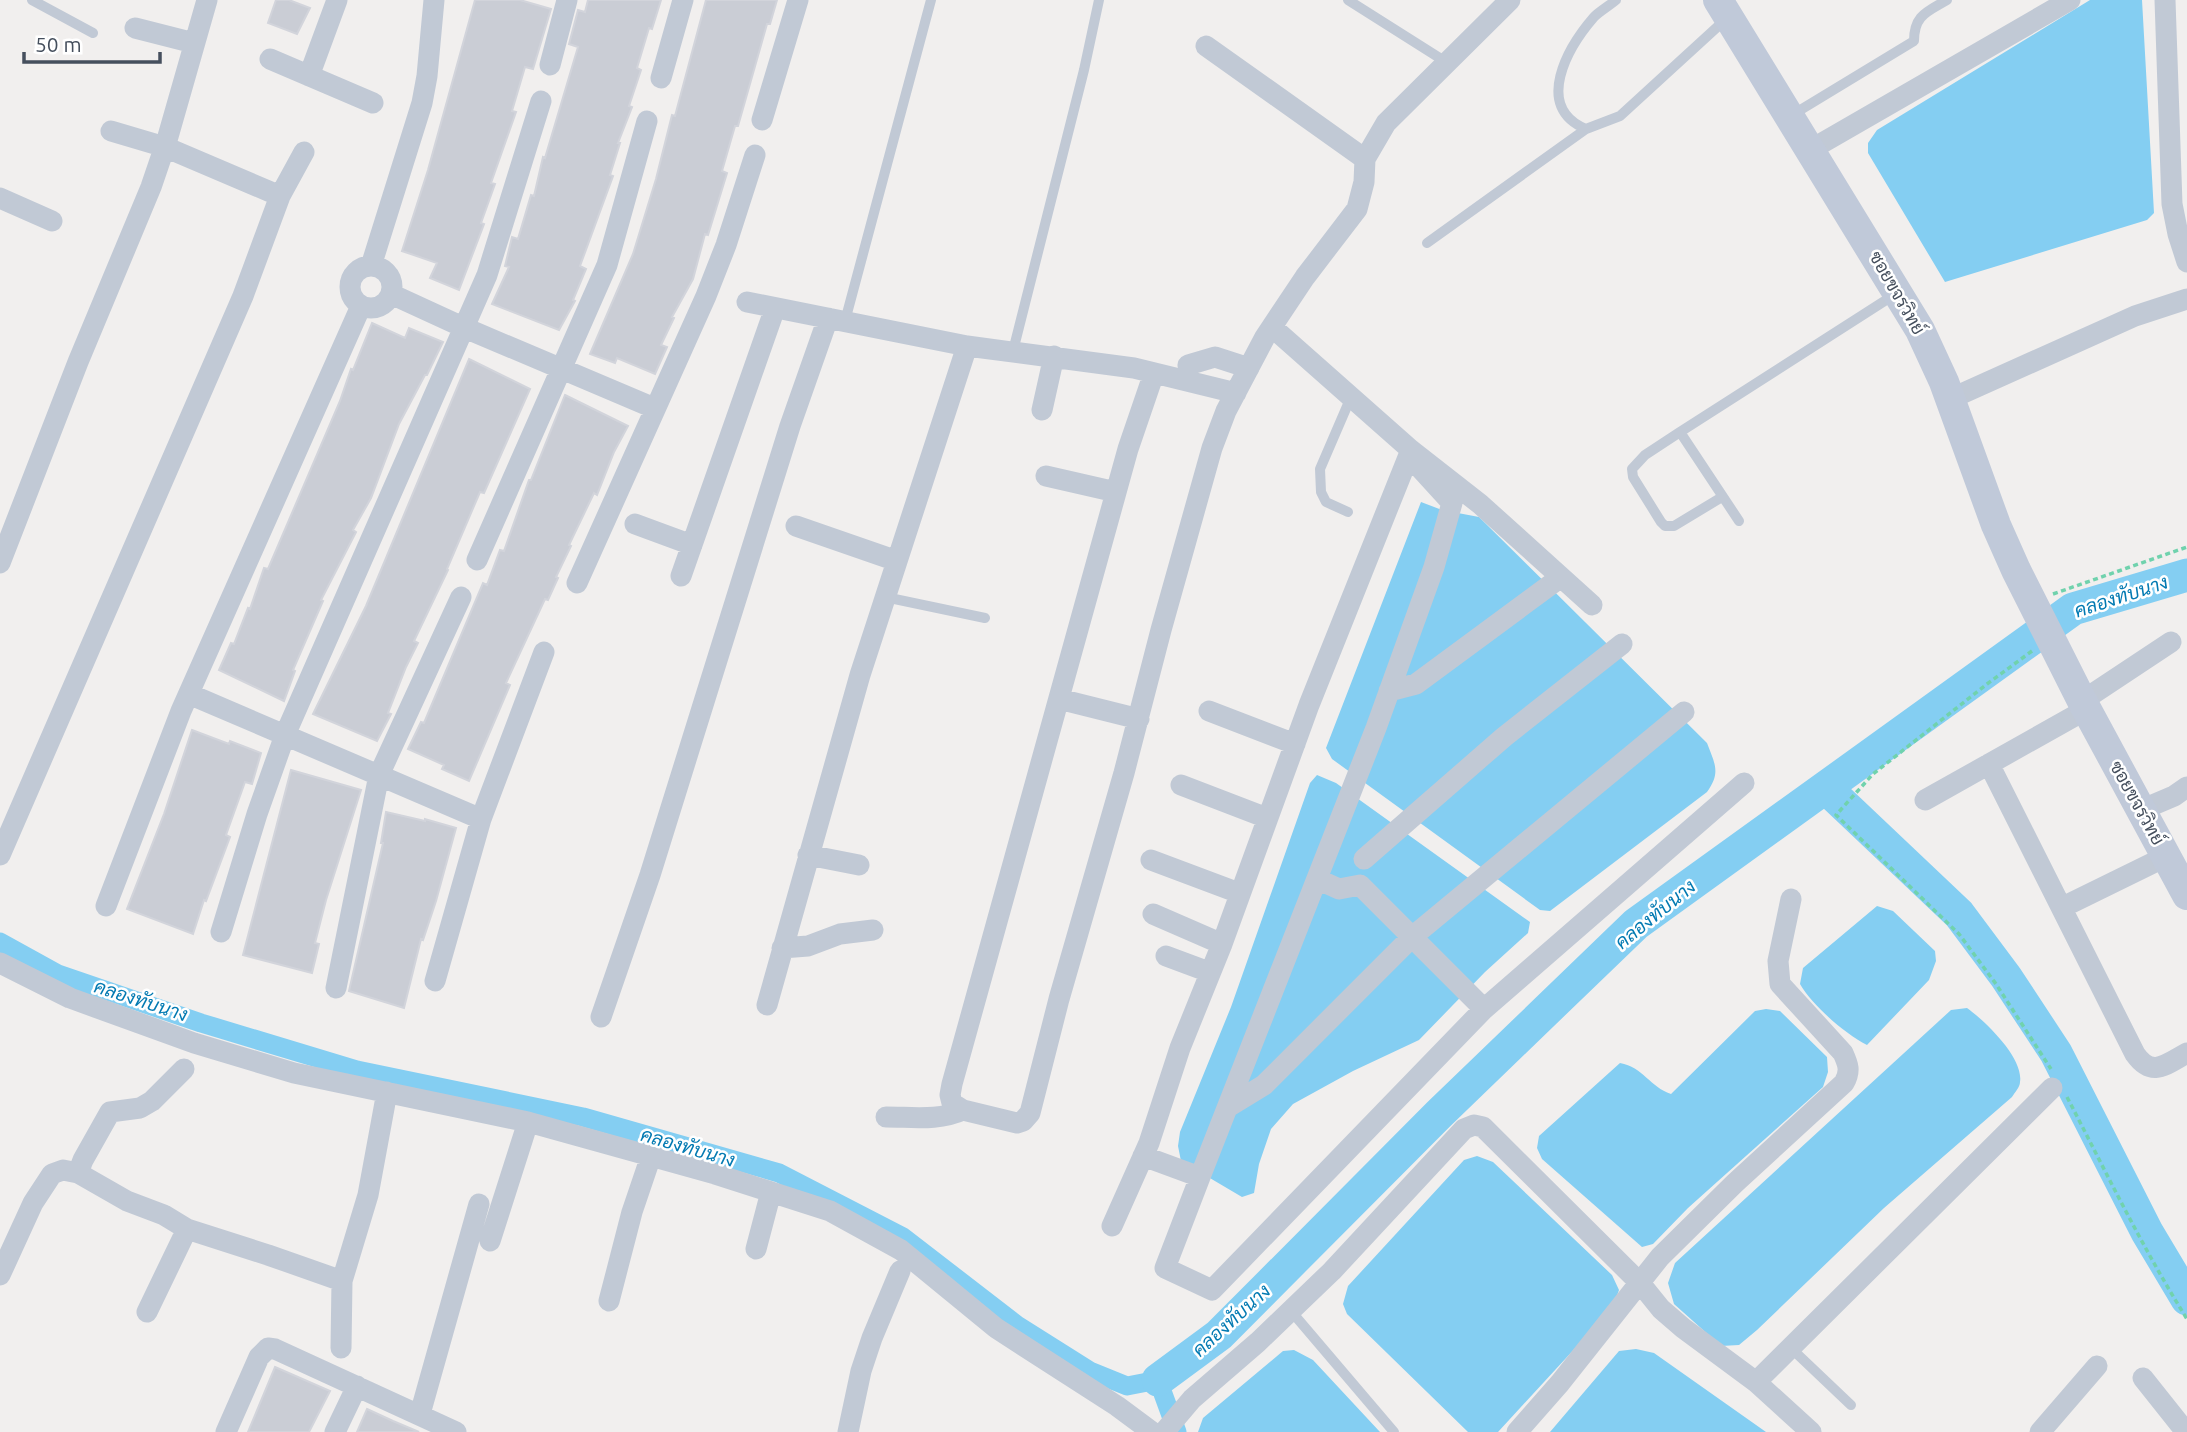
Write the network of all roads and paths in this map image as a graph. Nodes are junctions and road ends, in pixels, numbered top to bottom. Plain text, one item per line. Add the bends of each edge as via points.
1 (32, 0) edge
2 (206, 0) edge
3 (337, 0) edge
4 (434, 0) edge
5 (567, 0) edge
6 (683, 0) edge
7 (798, 0) edge
8 (931, 0) edge
9 (1099, 0) edge
10 (1348, 0) edge
11 (1510, 0) edge
12 (1616, 0) edge
13 (1947, 0) edge
14 (2070, 0) edge
15 (2165, 0) edge
16 (1721, 4) edge
17 (135, 28) dead end
18 (93, 33) dead end
19 (194, 43) junction
20 (1206, 47) dead end
21 (270, 59) dead end
22 (1446, 62) junction
23 (550, 65) dead end
24 (309, 76) junction
25 (661, 78) dead end
26 (541, 101) dead end
27 (373, 103) dead end
28 (1789, 117) junction
29 (762, 120) dead end
30 (647, 121) dead end
31 (1586, 129) junction
32 (111, 131) dead end
33 (165, 147) junction
34 (1810, 150) junction
35 (304, 152) dead end
36 (755, 155) dead end
37 (1365, 159) junction
38 (280, 196) junction
39 (0, 198) edge
40 (52, 221) dead end
41 (1427, 243) dead end
42 (2187, 262) edge
43 (371, 266) junction
44 (2187, 288) edge
45 (1898, 292) junction
46 (391, 293) junction
47 (2187, 299) edge
48 (747, 302) dead end
49 (361, 306) junction
50 (775, 307) junction
51 (836, 319) junction
52 (1272, 327) junction
53 (465, 328) junction
54 (967, 346) junction
55 (1013, 351) junction
56 (1054, 356) junction
57 (1188, 365) dead end
58 (1249, 368) junction
59 (561, 369) junction
60 (1154, 373) junction
61 (1236, 393) junction
62 (1351, 397) junction
63 (1950, 399) junction
64 (654, 408) junction
65 (1042, 410) dead end
66 (1680, 432) junction
67 (1410, 453) junction
68 (1046, 477) dead end
69 (1116, 492) junction
70 (1722, 496) junction
71 (1348, 512) dead end
72 (1739, 521) dead end
73 (635, 524) dead end
74 (796, 526) dead end
75 (692, 545) junction
76 (2187, 547) edge
77 (477, 560) dead end
78 (897, 561) junction
79 (0, 563) edge
80 (681, 576) dead end
81 (1561, 577) junction
82 (577, 583) dead end
83 (461, 597) dead end
84 (885, 597) junction
85 (1592, 605) dead end
86 (2032, 605) junction
87 (985, 618) dead end
88 (2051, 639) junction
89 (2171, 642) dead end
90 (1622, 644) dead end
91 (544, 652) dead end
92 (1389, 691) junction
93 (188, 694) junction
94 (1059, 699) junction
95 (2084, 705) junction
96 (1209, 712) dead end
97 (1684, 712) dead end
98 (1139, 719) junction
99 (285, 735) junction
100 (1295, 744) junction
101 (1989, 764) junction
102 (379, 775) junction
103 (1744, 783) dead end
104 (1181, 785) dead end
105 (2187, 787) edge
106 (1925, 800) dead end
107 (2141, 810) junction
108 (1267, 818) junction
109 (481, 819) junction
110 (1331, 845) junction
111 (0, 855) edge
112 (808, 855) junction
113 (2167, 856) junction
114 (1364, 859) junction
115 (1151, 860) dead end
116 (859, 865) dead end
117 (1317, 879) junction
118 (1360, 885) junction
119 (1239, 893) junction
120 (2187, 895) edge
121 (1791, 899) dead end
122 (107, 905) dead end
123 (2063, 907) junction
124 (1153, 914) dead end
125 (873, 930) dead end
126 (221, 932) dead end
127 (1412, 937) junction
128 (1222, 944) junction
129 (782, 948) junction
130 (1166, 956) dead end
131 (0, 963) edge
132 (1209, 972) junction
133 (435, 981) dead end
134 (336, 988) dead end
135 (767, 1004) dead end
136 (1484, 1009) junction
137 (601, 1017) dead end
138 (2187, 1053) edge
139 (184, 1069) dead end
140 (2057, 1086) junction
141 (387, 1092) junction
142 (1228, 1107) junction
143 (963, 1110) junction
144 (887, 1117) dead end
145 (528, 1122) junction
146 (651, 1156) junction
147 (1143, 1156) junction
148 (78, 1173) junction
149 (1200, 1177) junction
150 (771, 1192) junction
151 (479, 1204) dead end
152 (1112, 1226) dead end
153 (187, 1229) junction
154 (490, 1241) dead end
155 (756, 1249) dead end
156 (900, 1271) dead end
157 (0, 1275) edge
158 (342, 1281) junction
159 (1640, 1283) junction
160 (609, 1301) dead end
161 (1291, 1311) junction
162 (147, 1312) dead end
163 (2187, 1319) edge
164 (341, 1348) dead end
165 (1791, 1348) junction
166 (2097, 1366) dead end
167 (2143, 1378) dead end
168 (1756, 1382) junction
169 (357, 1385) junction
170 (1851, 1405) dead end
171 (420, 1414) junction
172 (226, 1432) edge
173 (335, 1432) edge
174 (455, 1432) edge
175 (848, 1432) edge
176 (1152, 1432) edge
177 (1164, 1432) edge
178 (1394, 1432) edge
179 (1517, 1432) edge
180 (1811, 1432) edge
181 (2040, 1432) edge
182 (2186, 1432) edge

1 - 18 lane
2 - 19 street
3 - 24 street
4 - 43 street via 422,103
5 - 23 street
6 - 25 street
7 - 29 street
8 - 51 lane
9 - 55 lane
10 - 22 lane
11 - 22 street
12 - 31 lane via 1584,32 1565,60 1559,82 1559,103 1575,124
13 - 28 lane via 1919,18 1914,41
14 - 34 street
15 - 42 street via 2172,204
16 - 28 street, ซอยขจรวิทย์
16 - 31 lane via 1620,116
17 - 19 street
19 - 33 street
20 - 37 street
21 - 24 street
22 - 37 street via 1386,123
24 - 27 street
26 - 53 street via 487,275
28 - 34 street, ซอยขจรวิทย์
30 - 59 street via 607,265
31 - 41 lane
32 - 33 street
33 - 38 street
33 - 79 street
34 - 45 street, ซอยขจรวิทย์
35 - 38 street
36 - 64 street via 706,296
37 - 52 street via 1357,209
38 - 111 street via 238,308
39 - 40 street
43 - 46 street via 388,274
43 - 49 street via 354,274 350,282 354,300
44 - 47 street
45 - 63 street, ซอยขจรวิทย์
45 - 66 lane
46 - 49 street via 379,307
46 - 53 street
47 - 63 street via 2135,316
48 - 50 street
49 - 93 street
50 - 51 street
50 - 75 street
51 - 54 street
51 - 137 street via 782,451
52 - 58 street
52 - 62 street
53 - 59 street
53 - 99 street
54 - 55 street
54 - 78 street
55 - 56 street
56 - 60 street
56 - 65 street
57 - 58 street via 1215,357
58 - 61 street
59 - 64 street
59 - 77 street
60 - 61 street
60 - 69 street
61 - 98 street via 1212,448
62 - 67 street
62 - 71 lane via 1319,479 1326,502
63 - 86 street, ซอยขจรวิทย์
64 - 82 street
66 - 70 lane
66 - 70 lane via 1632,469 1661,522 1674,526
67 - 81 street via 1480,505
67 - 92 street via 1452,503
67 - 100 street
68 - 69 street
69 - 94 street
70 - 72 lane
73 - 75 street
74 - 78 street
75 - 80 street
76 - 86 path
78 - 84 street
81 - 85 street
81 - 92 street via 1416,684
83 - 102 street
84 - 87 lane
84 - 112 street
86 - 88 street, ซอยขจรวิทย์
88 - 95 street, ซอยขจรวิทย์
88 - 140 path via 1910,744 1836,815 1959,934 2030,1032
89 - 95 street
90 - 114 street via 1504,737
91 - 109 street
92 - 110 street
93 - 99 street
93 - 122 street
94 - 98 street
94 - 143 street via 952,1084 952,1103
95 - 101 street
95 - 107 street, ซอยขจรวิทย์
96 - 100 street
97 - 127 street
98 - 143 street via 1030,1113 1017,1123
99 - 102 street
99 - 126 street
100 - 108 street
101 - 106 street
101 - 123 street
102 - 109 street
102 - 134 street
103 - 136 street
104 - 108 street
105 - 107 street
107 - 113 street, ซอยขจรวิทย์
108 - 119 street
109 - 133 street
110 - 114 street via 1347,841 1362,849
110 - 117 street
112 - 116 street
112 - 129 street
113 - 120 street, ซอยขจรวิทย์
113 - 123 street
114 - 118 street via 1366,871
115 - 119 street
117 - 118 street via 1339,889
117 - 142 street
118 - 127 street
119 - 128 street
121 - 159 street via 1778,961 1780,984 1843,1053 1849,1075 1660,1257
123 - 138 street via 2144,1066 2164,1065
124 - 128 street
125 - 129 street
127 - 136 street
127 - 142 street via 1264,1085
128 - 132 street
129 - 135 street
130 - 132 street
131 - 141 street via 70,998 194,1043 294,1073
132 - 147 street
136 - 149 street via 1212,1290 1164,1268
139 - 148 street via 140,1108 110,1112
140 - 163 path
140 - 165 street
141 - 145 street
141 - 158 street via 368,1195
142 - 149 street
143 - 144 street via 949,1116
145 - 146 street
145 - 154 street
146 - 150 street
146 - 160 street
147 - 149 street
147 - 152 street
148 - 153 street
148 - 157 street via 63,1170 52,1174 33,1203
150 - 155 street
150 - 176 street via 830,1211 891,1245 996,1328
151 - 171 street
153 - 158 street
153 - 162 street
156 - 175 street via 861,1371
158 - 164 street
159 - 161 street via 1483,1127 1474,1125 1464,1129
159 - 168 street via 1683,1328
159 - 179 street
161 - 177 street via 1192,1399
161 - 178 lane
165 - 168 street
165 - 170 lane
166 - 181 street
167 - 182 street
168 - 180 street
169 - 171 street
169 - 172 street via 268,1348 259,1357
169 - 173 street
171 - 174 street

